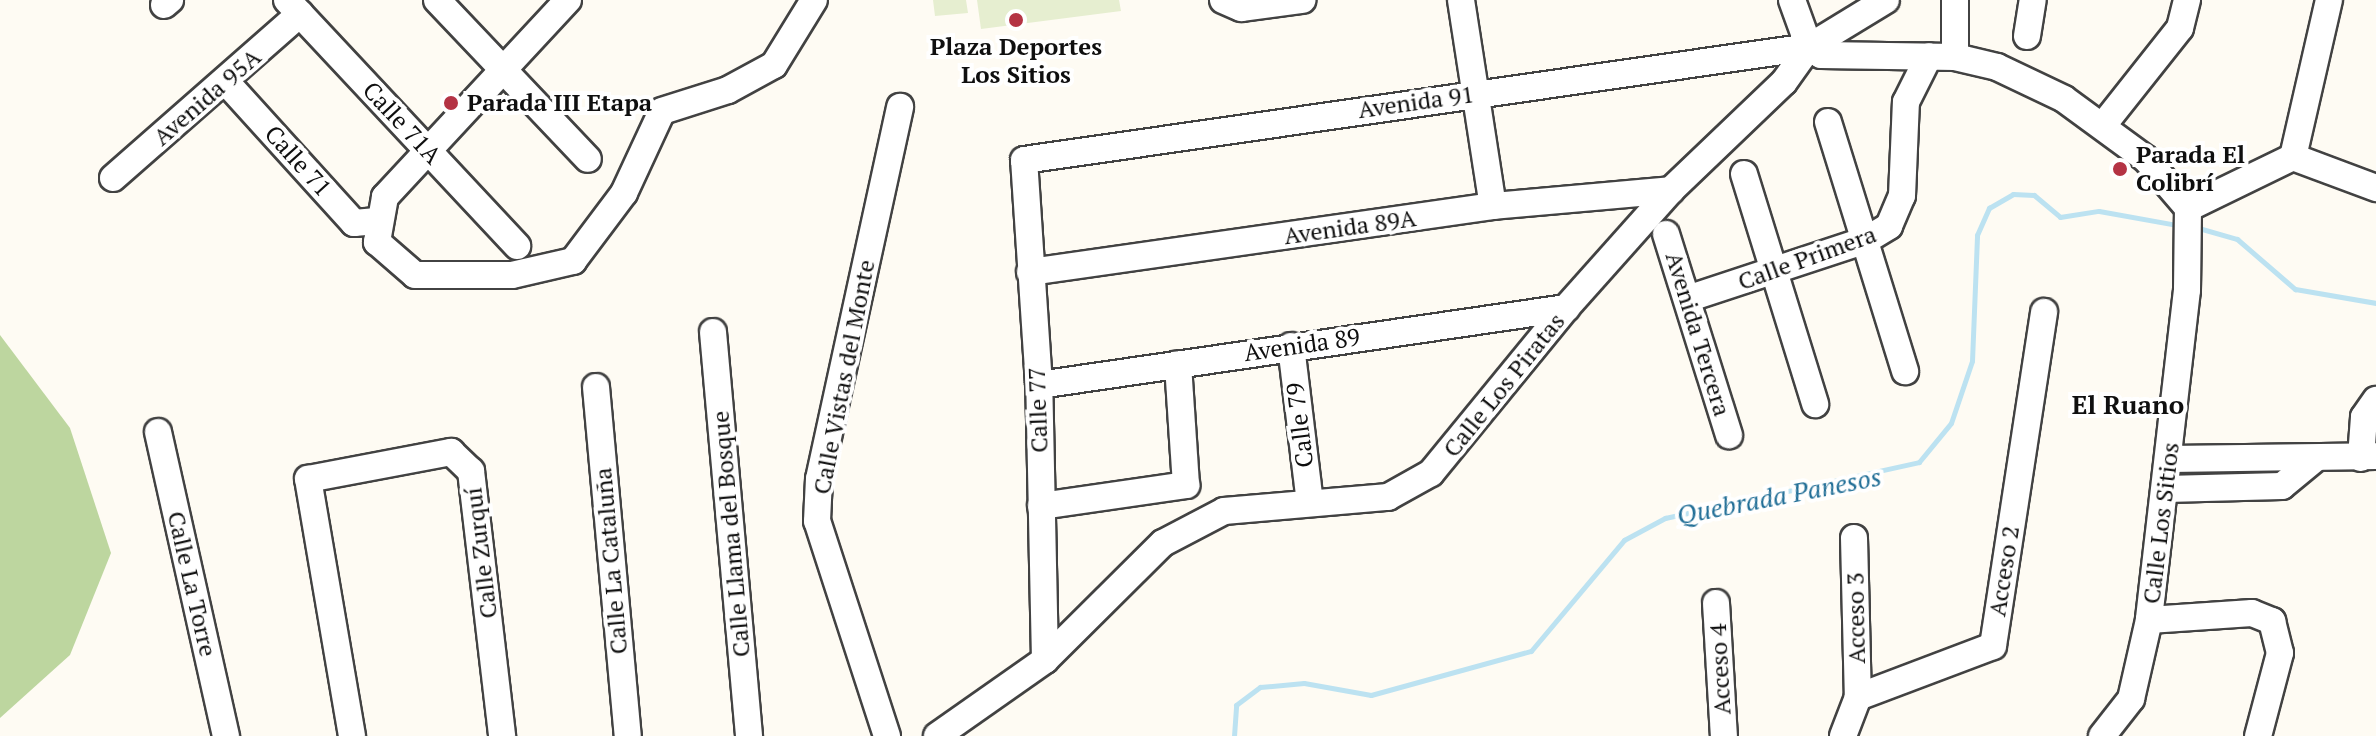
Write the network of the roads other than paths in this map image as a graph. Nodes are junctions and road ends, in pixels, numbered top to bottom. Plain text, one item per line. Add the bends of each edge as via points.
1 (437, 0) edge
2 (568, 0) edge
3 (814, 0) edge
4 (1302, 0) edge
5 (1461, 0) edge
6 (1792, 0) edge
7 (1886, 0) edge
8 (1955, 0) edge
9 (2033, 0) edge
10 (2187, 0) edge
11 (2329, 0) edge
12 (1224, 1) edge
13 (294, 7) edge
14 (2027, 36) dead end
15 (1809, 47) junction
16 (1942, 56) junction
17 (498, 68) junction
18 (227, 83) junction
19 (1475, 93) junction
20 (900, 107) dead end
21 (1828, 122) dead end
22 (2104, 124) junction
23 (429, 152) junction
24 (2293, 157) junction
25 (588, 159) dead end
26 (1024, 160) joint
27 (1744, 174) dead end
28 (113, 178) dead end
29 (2376, 188) edge
30 (1671, 190) junction
31 (1493, 206) junction
32 (2188, 208) junction
33 (377, 221) junction
34 (1666, 234) dead end
35 (1866, 240) junction
36 (517, 246) dead end
37 (1030, 272) junction
38 (1777, 272) junction
39 (1690, 298) junction
40 (1566, 308) junction
41 (2044, 312) dead end
42 (713, 332) dead end
43 (1291, 346) junction
44 (1178, 364) junction
45 (1905, 371) dead end
46 (1039, 385) junction
47 (596, 387) dead end
48 (2376, 400) edge
49 (1815, 404) dead end
50 (158, 432) dead end
51 (1729, 435) dead end
52 (2369, 457) edge
53 (2316, 458) junction
54 (2170, 459) junction
55 (2166, 489) junction
56 (1310, 503) junction
57 (1041, 506) junction
58 (1854, 538) dead end
59 (1716, 603) dead end
60 (2149, 620) junction
61 (1045, 660) junction
62 (1858, 697) junction
63 (226, 736) edge
64 (352, 736) edge
65 (502, 736) edge
66 (628, 736) edge
67 (749, 736) edge
68 (887, 736) edge
69 (937, 736) edge
70 (1724, 736) edge
71 (1843, 736) edge
72 (2102, 736) edge
73 (2258, 736) edge

1 - 17 street
2 - 17 street
3 - 33 street via 774,65 728,90 662,111 624,193 573,261 512,275 415,275 385,256
4 - 12 street via 1241,8
5 - 19 street
6 - 15 street
7 - 15 street
8 - 16 street
9 - 14 street
10 - 22 street via 2180,28
11 - 24 street
13 - 18 street, Avenida 95A
13 - 23 street, Calle 71A
15 - 16 street via 1821,55
15 - 19 street, Avenida 91
15 - 30 street, Calle Los Piratas via 1784,82
16 - 22 street via 1997,67
16 - 35 street, Calle Primera via 1906,102 1897,212
17 - 23 street
17 - 25 street
18 - 28 street, Avenida 95A
18 - 33 street, Calle 71 via 354,223
19 - 26 street, Avenida 91
19 - 31 street
20 - 68 street, Calle Vistas del Monte via 819,479 817,521
21 - 35 street
22 - 32 street
23 - 33 street via 385,197
23 - 36 street, Calle 71A
24 - 29 street
24 - 32 street
26 - 37 street, Calle 77
27 - 38 street
30 - 31 street, Avenida 89A
30 - 40 street, Calle Los Piratas
31 - 37 street, Avenida 89A
32 - 54 street, Calle Los Sitios
34 - 39 street, Avenida Tercera
35 - 38 street, Calle Primera
35 - 45 street
37 - 46 street, Calle 77
38 - 39 street, Calle Primera
38 - 49 street
39 - 51 street, Avenida Tercera
40 - 43 street, Avenida 89
40 - 56 street, Calle Los Piratas via 1431,473 1388,497
41 - 62 street, Acceso 2 via 1993,646
42 - 67 street, Calle Llama del Bosque
43 - 44 street, Avenida 89
43 - 56 street, Calle 79
44 - 46 street, Avenida 89
44 - 57 street via 1186,485
46 - 57 street, Calle 77
47 - 66 street, Calle La Cataluña
48 - 52 street via 2364,417
50 - 63 street, Calle La Torre
52 - 53 street
53 - 54 street
53 - 55 street via 2282,486
54 - 55 street, Calle Los Sitios
55 - 60 street, Calle Los Sitios
56 - 61 street, Calle Los Piratas via 1224,511 1163,543
57 - 61 street, Calle 77
58 - 62 street, Acceso 3
59 - 70 street, Acceso 4
60 - 72 street, Calle Los Sitios via 2131,699
60 - 73 street via 2252,613 2272,621 2280,653
61 - 69 street, Calle Los Piratas
62 - 71 street
64 - 65 street, Calle Zurquí via 308,479 451,452 471,471

